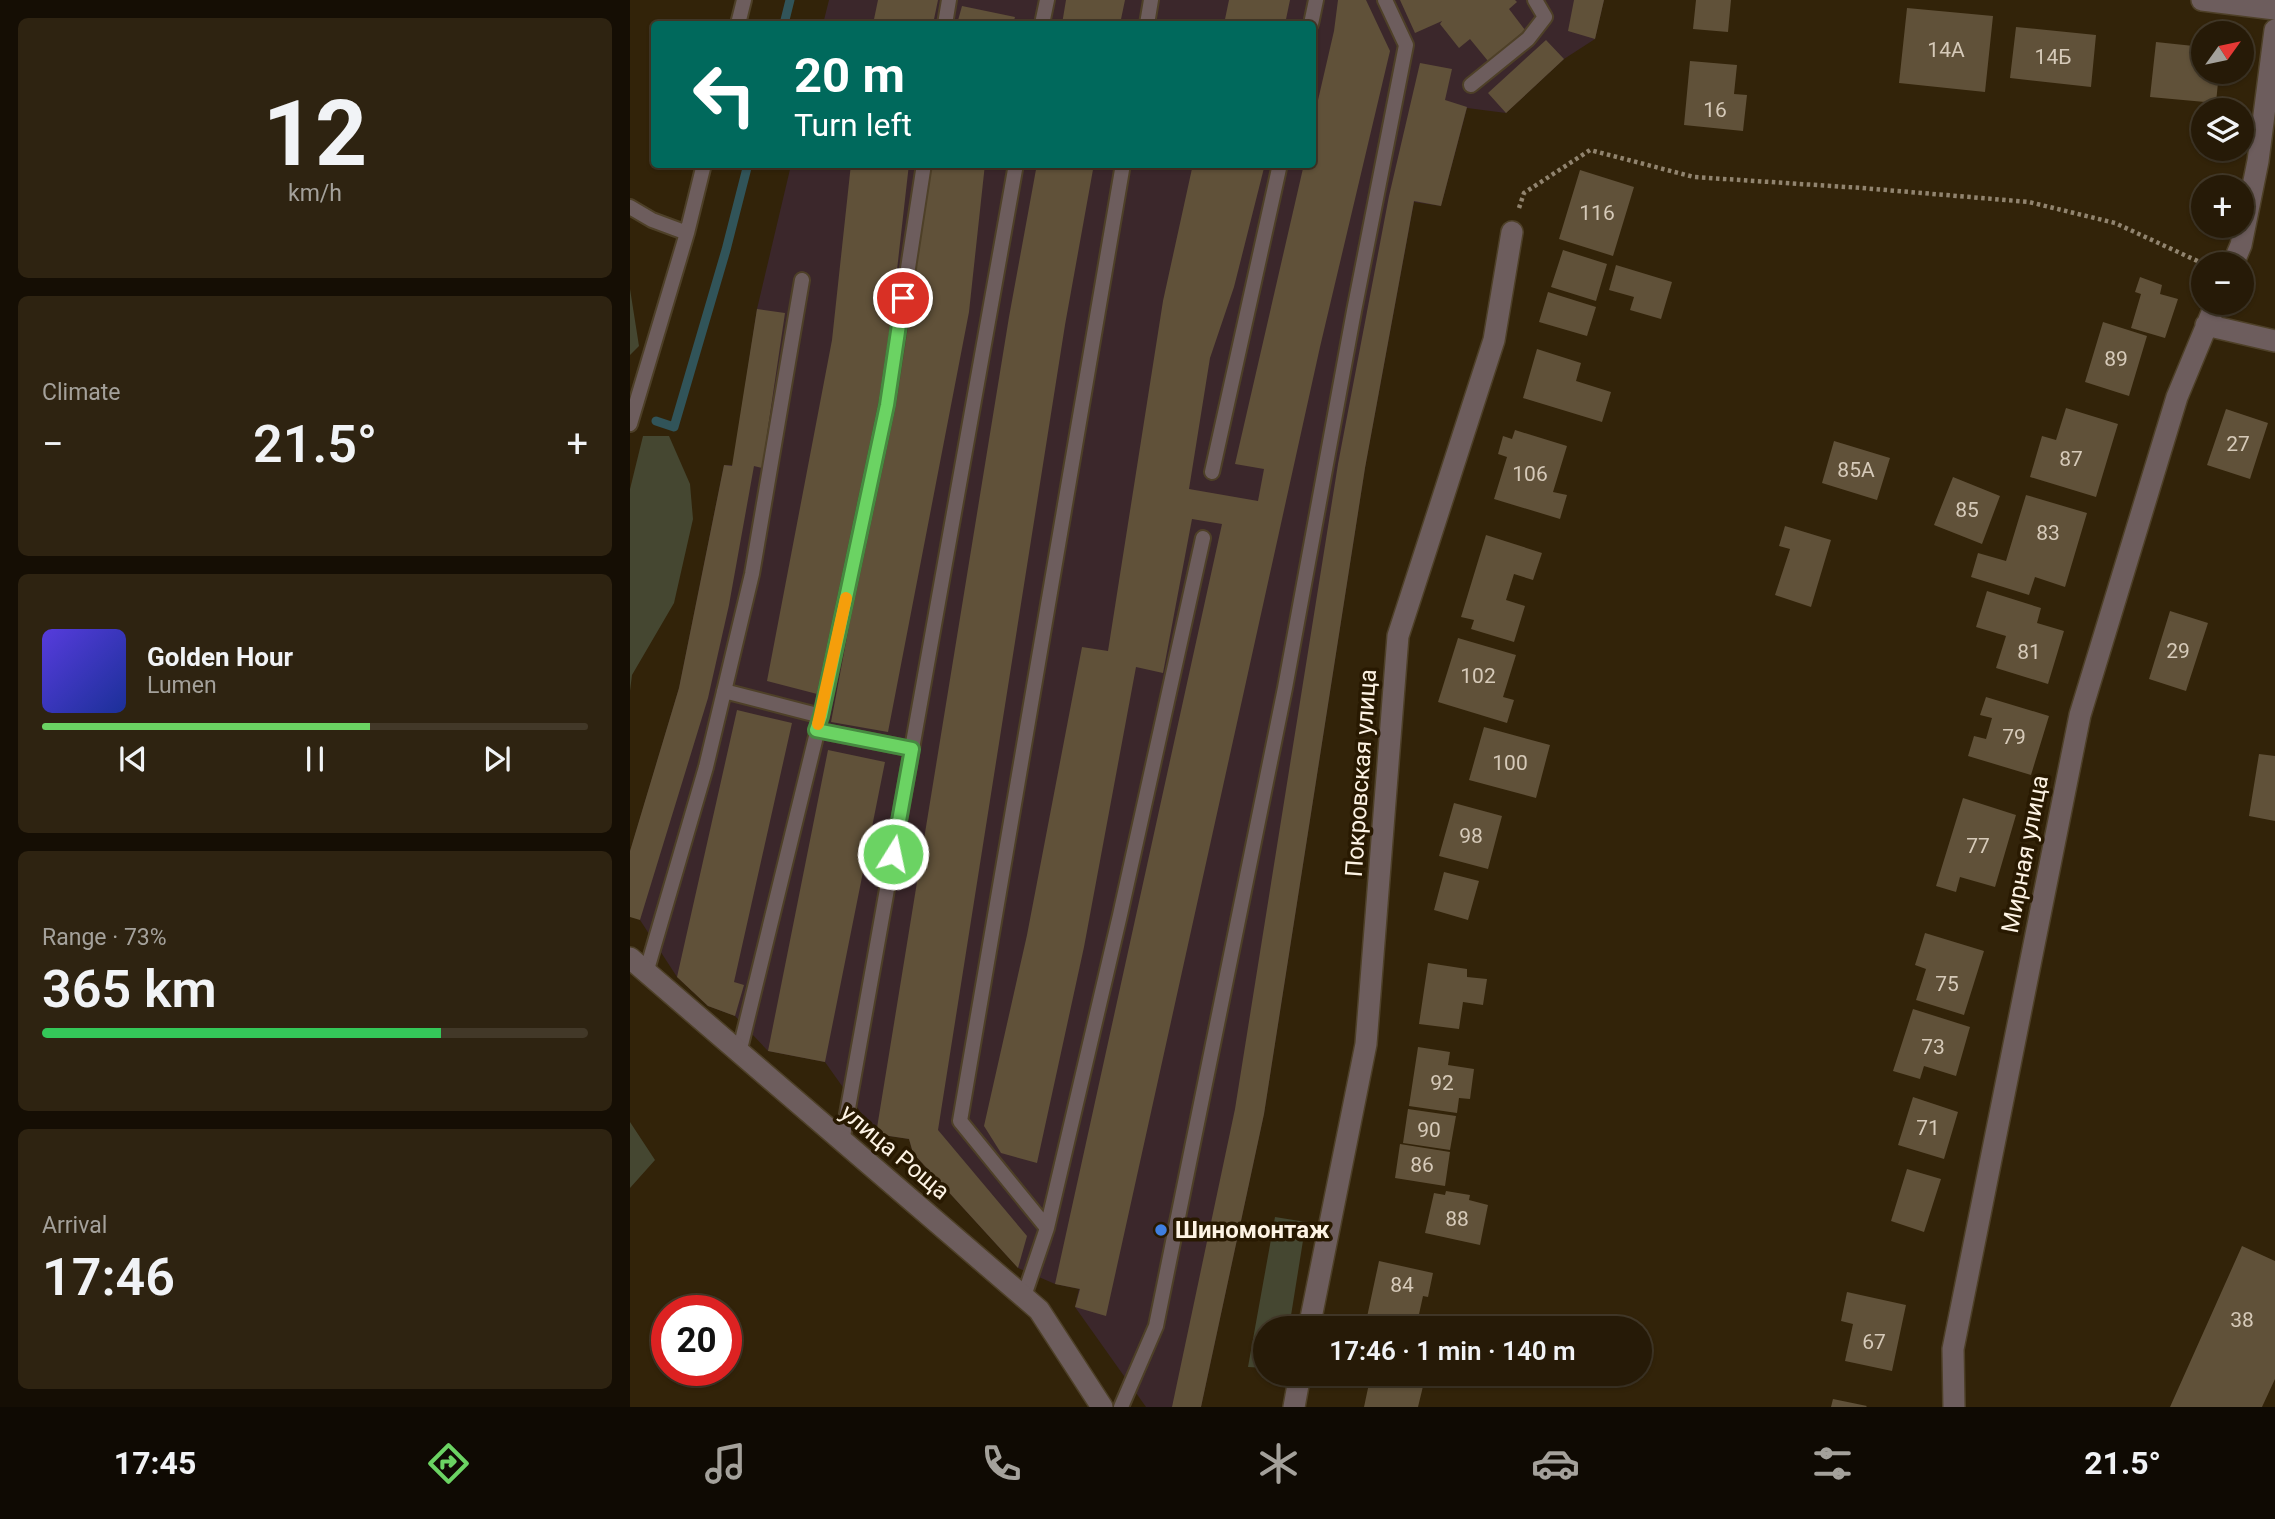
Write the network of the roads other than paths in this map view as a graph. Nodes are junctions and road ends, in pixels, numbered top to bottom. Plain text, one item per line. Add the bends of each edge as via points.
1 (744, 0) edge
2 (949, 0) edge
3 (1047, 0) edge
4 (1152, 0) edge
5 (1316, 0) edge
6 (1385, 0) edge
7 (1535, 0) edge
8 (2202, 0) edge
9 (2275, 9) edge
10 (739, 21) edge
11 (946, 21) edge
12 (1043, 21) edge
13 (1148, 21) edge
14 (1312, 21) edge
15 (2275, 30) edge
16 (1471, 85) dead end
17 (703, 168) edge
18 (923, 168) edge
19 (1015, 168) edge
20 (1122, 168) edge
21 (1279, 168) edge
22 (630, 207) edge
23 (1512, 232) road end
24 (687, 233) junction
25 (2238, 252) edge
26 (802, 280) dead end
27 (2211, 315) edge
28 (2206, 325) junction
29 (2275, 341) edge
30 (630, 424) edge
31 (1212, 472) dead end
32 (1203, 538) dead end
33 (724, 691) junction
34 (821, 716) junction
35 (816, 730) junction
36 (912, 749) junction
37 (630, 958) edge
38 (646, 973) junction
39 (739, 1053) junction
40 (842, 1142) junction
41 (1047, 1228) junction
42 (1024, 1296) junction
43 (1311, 1316) edge
44 (1298, 1386) edge
45 (1102, 1407) edge
46 (1122, 1407) edge
47 (1294, 1407) edge
48 (1954, 1407) edge

1 - 10 lane
2 - 11 lane
3 - 12 lane
4 - 13 lane
5 - 14 lane
6 - 46 lane via 1406,45 1285,688 1156,1326
7 - 16 lane via 1545,17 1528,40
8 - 9 street
15 - 25 street via 2258,161
17 - 24 lane
18 - 34 lane via 887,405
19 - 36 lane
20 - 41 lane via 960,1121
21 - 31 lane
22 - 24 lane
23 - 43 street, Покровская улица via 1494,340 1398,636 1366,1044
24 - 30 lane
26 - 33 lane via 752,574
27 - 28 street, Мирная улица
28 - 29 street
28 - 48 street, Мирная улица via 2177,397 2080,715 1954,1349
32 - 41 lane
33 - 34 lane
33 - 38 lane
34 - 35 lane
35 - 36 lane
35 - 39 lane
36 - 40 lane
37 - 38 street, улица Роща
38 - 39 street, улица Роща
39 - 40 street, улица Роща
40 - 42 street, улица Роща
41 - 42 lane
42 - 45 street, улица Роща via 1039,1310
44 - 47 street

